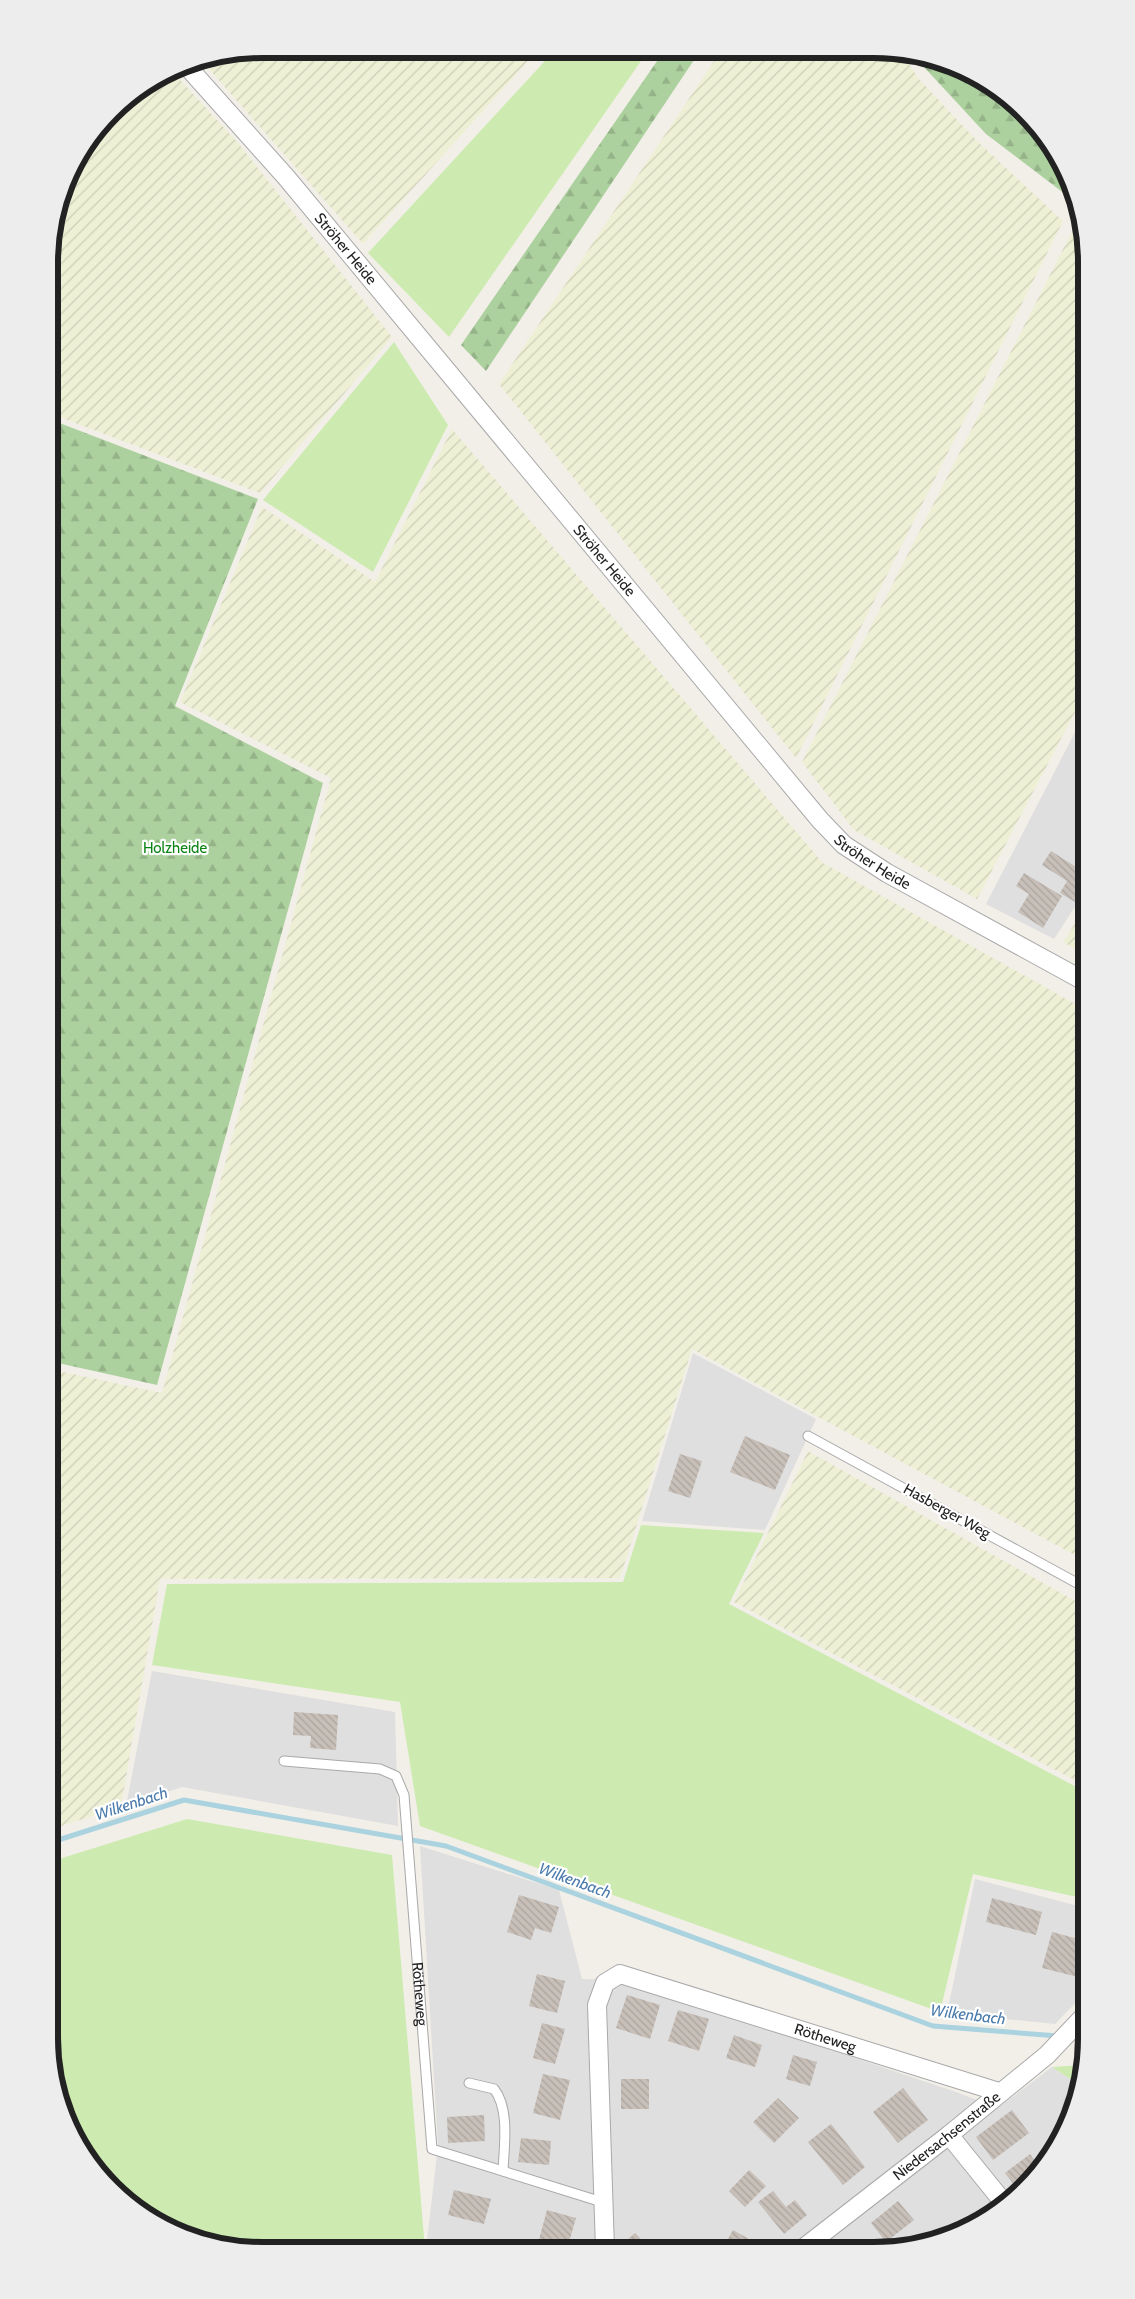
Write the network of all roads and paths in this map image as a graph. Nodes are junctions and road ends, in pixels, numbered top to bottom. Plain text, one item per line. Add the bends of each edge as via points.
1 (190, 70) edge
2 (1078, 978) edge
3 (808, 1436) dead end
4 (1078, 1584) edge
5 (284, 1761) dead end
6 (1078, 2022) edge
7 (470, 2083) dead end
8 (999, 2092) junction
9 (949, 2135) junction
10 (503, 2171) junction
11 (1000, 2198) edge
12 (602, 2202) junction
13 (604, 2242) edge
14 (810, 2242) edge

1 - 2 street, Ströher Heide via 286,177 844,845 887,873
3 - 4 lane, Hasberger Weg
5 - 10 lane, Rötheweg via 380,1769 396,1776 404,1795 407,1826 432,2149
6 - 8 street, Niedersachsenstraße via 1047,2055
7 - 10 lane via 494,2089 500,2098 504,2132
8 - 9 street, Niedersachsenstraße
8 - 12 street, Rötheweg via 620,1974 605,1983 597,2005
9 - 11 street
9 - 14 street, Niedersachsenstraße
10 - 12 lane, Rötheweg
12 - 13 street, Rötheweg

